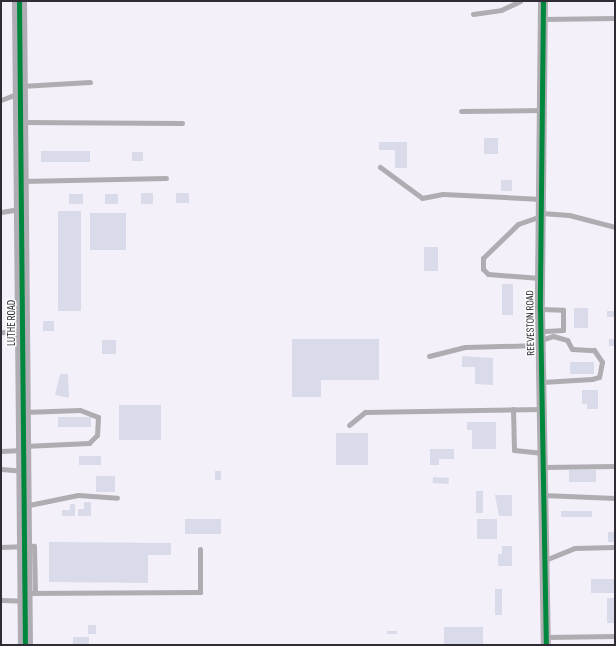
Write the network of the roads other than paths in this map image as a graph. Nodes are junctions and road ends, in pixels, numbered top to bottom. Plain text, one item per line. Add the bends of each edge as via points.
1 (19, 1) edge
2 (520, 1) edge
3 (543, 1) edge
4 (474, 14) dead end
5 (615, 18) edge
6 (543, 19) junction
7 (90, 82) dead end
8 (20, 90) junction
9 (1, 100) edge
10 (542, 110) junction
11 (461, 111) dead end
12 (20, 122) junction
13 (182, 123) dead end
14 (380, 167) dead end
15 (166, 178) dead end
16 (21, 181) junction
17 (541, 199) junction
18 (21, 209) junction
19 (1, 212) edge
20 (541, 215) junction
21 (615, 227) edge
22 (540, 278) junction
23 (540, 309) junction
24 (1, 332) edge
25 (22, 333) junction
26 (541, 339) junction
27 (428, 356) dead end
28 (542, 382) junction
29 (513, 409) junction
30 (542, 409) junction
31 (22, 412) junction
32 (349, 425) dead end
33 (23, 448) junction
34 (1, 451) edge
35 (543, 453) junction
36 (615, 466) edge
37 (543, 467) junction
38 (1, 470) edge
39 (23, 471) junction
40 (543, 495) junction
41 (117, 498) dead end
42 (615, 498) edge
43 (24, 506) junction
44 (1, 547) edge
45 (24, 547) junction
46 (615, 547) edge
47 (200, 549) dead end
48 (545, 560) junction
49 (28, 596) junction
50 (1, 600) edge
51 (615, 636) edge
52 (546, 641) edge
53 (25, 645) edge

1 - 8 street, LUTHE ROAD
2 - 4 lane via 501,10
3 - 6 street, REEVESTON ROAD
5 - 6 lane
6 - 10 street, REEVESTON ROAD
7 - 8 lane
8 - 9 lane
8 - 12 street, LUTHE ROAD
10 - 11 lane
10 - 17 street, REEVESTON ROAD
12 - 13 lane
12 - 16 street, LUTHE ROAD
14 - 17 lane via 422,198 443,194
15 - 16 lane
16 - 18 street, LUTHE ROAD
17 - 20 street, REEVESTON ROAD
18 - 19 lane
18 - 25 street, LUTHE ROAD
20 - 21 lane via 569,215
20 - 22 street, REEVESTON ROAD
20 - 22 lane via 518,224 483,258 483,269 488,274
22 - 23 street, REEVESTON ROAD
23 - 26 street, REEVESTON ROAD
23 - 26 lane via 563,310 563,330
24 - 25 lane
25 - 31 street, LUTHE ROAD
26 - 27 lane via 465,347
26 - 28 street, REEVESTON ROAD
26 - 28 lane via 553,336 567,340 572,349 594,350 602,362 599,377
28 - 30 street, REEVESTON ROAD
29 - 30 lane
29 - 32 lane via 365,412
29 - 35 lane via 514,450
30 - 35 street, REEVESTON ROAD
31 - 33 street, LUTHE ROAD
31 - 33 lane via 80,410 98,417 97,435 89,442
33 - 34 lane
33 - 39 street, LUTHE ROAD
35 - 37 street, REEVESTON ROAD
36 - 37 lane
37 - 40 street, REEVESTON ROAD
38 - 39 lane
39 - 43 street, LUTHE ROAD
40 - 42 lane
40 - 48 street, REEVESTON ROAD
41 - 43 lane via 78,495
43 - 45 street, LUTHE ROAD
44 - 45 lane
45 - 49 street, LUTHE ROAD
46 - 48 lane via 574,548
47 - 49 lane via 200,592
48 - 52 street, REEVESTON ROAD
49 - 50 lane
49 - 53 street, LUTHE ROAD
51 - 52 lane

